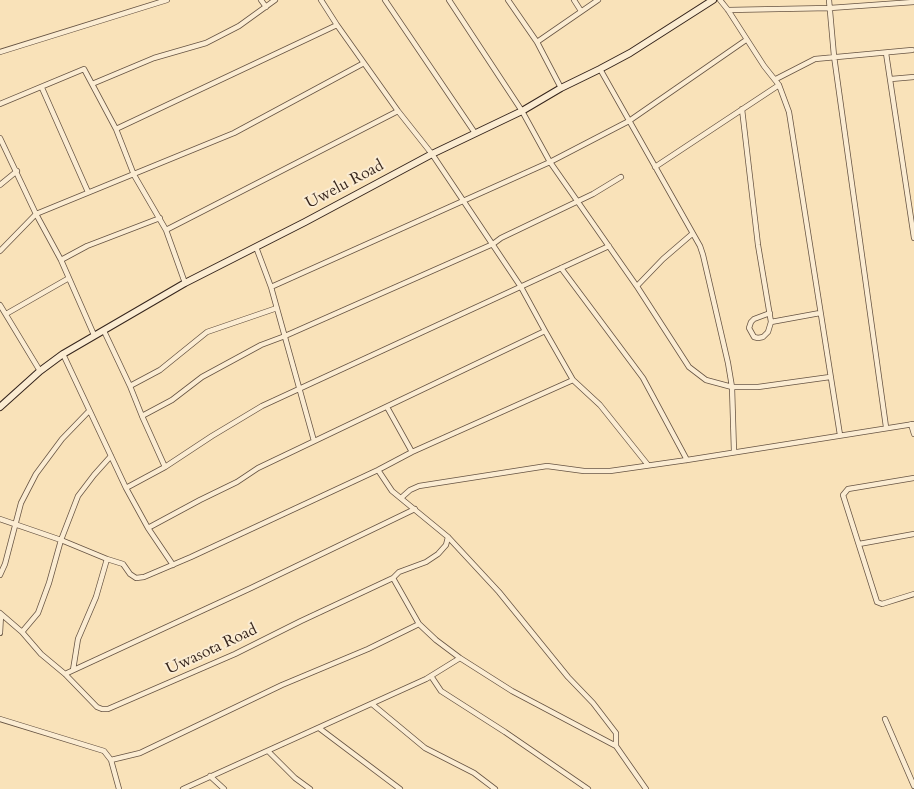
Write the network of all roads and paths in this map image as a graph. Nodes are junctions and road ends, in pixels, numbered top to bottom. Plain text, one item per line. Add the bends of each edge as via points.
1 (167, 0) edge
2 (261, 0) edge
3 (275, 0) edge
4 (322, 0) edge
5 (385, 0) edge
6 (449, 0) edge
7 (508, 0) edge
8 (574, 0) edge
9 (598, 0) edge
10 (713, 0) edge
11 (720, 0) edge
12 (829, 0) edge
13 (901, 2) edge
14 (914, 2) edge
15 (266, 7) junction
16 (830, 8) junction
17 (728, 10) junction
18 (581, 11) junction
19 (337, 25) junction
20 (746, 40) junction
21 (537, 42) junction
22 (912, 50) dead end
23 (0, 52) edge
24 (886, 53) junction
25 (834, 56) junction
26 (364, 63) junction
27 (600, 70) junction
28 (914, 77) edge
29 (776, 79) junction
30 (891, 79) junction
31 (92, 84) junction
32 (779, 84) junction
33 (42, 88) junction
34 (562, 88) junction
35 (0, 104) edge
36 (742, 109) junction
37 (398, 111) junction
38 (522, 111) junction
39 (629, 121) junction
40 (116, 129) junction
41 (475, 134) junction
42 (0, 138) edge
43 (432, 154) junction
44 (550, 162) junction
45 (655, 167) junction
46 (17, 171) junction
47 (134, 175) junction
48 (621, 178) dead end
49 (0, 185) edge
50 (88, 192) junction
51 (464, 201) junction
52 (578, 202) junction
53 (36, 214) junction
54 (160, 218) junction
55 (166, 230) junction
56 (692, 234) junction
57 (914, 238) edge
58 (493, 244) junction
59 (256, 246) junction
60 (609, 246) junction
61 (0, 251) edge
62 (61, 260) junction
63 (561, 268) junction
64 (69, 278) junction
65 (185, 283) junction
66 (637, 286) junction
67 (271, 287) junction
68 (522, 287) junction
69 (0, 305) edge
70 (277, 308) junction
71 (770, 313) junction
72 (820, 313) junction
73 (6, 314) junction
74 (771, 322) junction
75 (104, 331) junction
76 (544, 331) junction
77 (94, 335) junction
78 (286, 336) junction
79 (63, 354) junction
80 (40, 371) junction
81 (830, 377) junction
82 (573, 380) junction
83 (130, 386) junction
84 (732, 387) junction
85 (300, 389) junction
86 (0, 407) edge
87 (387, 408) junction
88 (89, 411) junction
89 (142, 416) junction
90 (913, 424) edge
91 (886, 427) junction
92 (914, 434) edge
93 (840, 435) junction
94 (314, 441) junction
95 (412, 452) junction
96 (734, 452) junction
97 (111, 456) junction
98 (687, 460) junction
99 (648, 465) junction
100 (165, 467) junction
101 (378, 470) junction
102 (914, 478) edge
103 (126, 488) junction
104 (401, 498) junction
105 (415, 509) junction
106 (0, 519) edge
107 (15, 525) junction
108 (148, 528) junction
109 (913, 535) edge
110 (448, 537) junction
111 (60, 540) junction
112 (914, 542) edge
113 (859, 544) junction
114 (107, 559) junction
115 (173, 565) junction
116 (0, 575) edge
117 (393, 578) junction
118 (914, 594) edge
119 (1, 614) edge
120 (419, 624) junction
121 (22, 632) junction
122 (0, 633) edge
123 (460, 658) junction
124 (73, 670) junction
125 (65, 674) junction
126 (431, 676) junction
127 (372, 704) junction
128 (0, 719) edge
129 (885, 719) dead end
130 (319, 728) junction
131 (616, 746) junction
132 (268, 751) junction
133 (111, 760) junction
134 (210, 776) junction
135 (914, 786) edge
136 (119, 789) edge
137 (183, 789) edge
138 (224, 789) edge
139 (310, 789) edge
140 (400, 789) edge
141 (495, 789) edge
142 (588, 789) edge
143 (646, 789) edge

1 - 23 street
2 - 15 street
3 - 15 street
4 - 19 street
5 - 41 street
6 - 38 street
7 - 21 street
8 - 18 street
9 - 18 street
10 - 27 street, Uwelu Road
11 - 17 street
12 - 16 street
13 - 14 street
13 - 16 street
15 - 31 street via 239,26 206,42 154,58
16 - 17 street
16 - 25 street
17 - 20 street
18 - 21 street
19 - 26 street
19 - 40 street
20 - 29 street
20 - 39 street
21 - 34 street
22 - 24 street
24 - 25 street
24 - 30 street
25 - 29 street via 815,59
25 - 91 street
26 - 37 street
26 - 47 street via 234,133
27 - 34 street, Uwelu Road
27 - 39 street
28 - 30 street
29 - 32 street
30 - 57 street
31 - 33 street via 84,69
31 - 40 street
32 - 36 street
32 - 72 street via 789,112
33 - 35 street
33 - 50 street
34 - 38 street, Uwelu Road
36 - 45 street
36 - 71 street via 758,245
37 - 43 street
37 - 55 street
38 - 41 street, Uwelu Road
38 - 44 street
39 - 44 street
39 - 45 street
40 - 47 street
41 - 43 street, Uwelu Road
42 - 46 street
43 - 51 street
43 - 59 street, Uwelu Road
44 - 51 street
44 - 52 street
45 - 56 street
46 - 49 street
46 - 53 street
47 - 50 street
47 - 54 street
48 - 52 street
50 - 53 street
51 - 58 street
51 - 67 street
52 - 58 street
52 - 60 street
53 - 61 street
53 - 62 street
54 - 55 street
54 - 62 street via 87,246
55 - 65 street
56 - 66 street
56 - 84 street via 703,255
58 - 68 street
58 - 78 street
59 - 65 street, Uwelu Road
59 - 67 street
60 - 63 street
60 - 66 street
62 - 64 street
63 - 68 street
63 - 98 street via 643,378
64 - 73 street
64 - 77 street
65 - 75 street, Uwelu Road
66 - 84 street via 689,367 706,380
67 - 70 street
68 - 76 street
68 - 85 street
69 - 73 street
70 - 78 street
70 - 83 street via 207,332 160,370
71 - 74 street
71 - 74 street via 754,319 749,328 754,337 762,337 768,332
72 - 74 street
72 - 81 street
73 - 80 street
75 - 77 street, Uwelu Road
75 - 83 street
76 - 82 street
76 - 87 street
77 - 79 street, Uwelu Road
78 - 85 street
78 - 89 street via 261,345 202,377 172,400
79 - 80 street, Uwelu Road
79 - 88 street
80 - 86 street, Uwelu Road
81 - 84 street via 758,387
81 - 93 street
82 - 95 street
82 - 99 street via 600,405
83 - 89 street
84 - 96 street
85 - 94 street
85 - 100 street via 262,406
87 - 94 street
87 - 95 street
88 - 97 street
88 - 107 street via 62,439 36,474 20,503
89 - 100 street
90 - 91 street
90 - 92 street
91 - 93 street
93 - 96 street
94 - 108 street
95 - 101 street
96 - 98 street
97 - 103 street
97 - 111 street via 78,496
98 - 99 street
99 - 104 street via 584,471 546,466 420,486
100 - 103 street
101 - 104 street via 392,491
101 - 115 street
102 - 113 street via 848,489 843,493
103 - 108 street
104 - 105 street
105 - 110 street
105 - 124 street
106 - 107 street
107 - 111 street
107 - 116 street
108 - 115 street
109 - 112 street
109 - 113 street
110 - 117 street, Uwasota Road via 438,554
110 - 131 street via 593,702 616,733
111 - 114 street
111 - 121 street via 38,613
113 - 118 street via 878,604
114 - 115 street via 123,564 130,574 140,578
114 - 124 street via 96,597 78,639
117 - 120 street
117 - 125 street, Uwasota Road via 235,654 108,709 97,707
119 - 121 street, Uwasota Road
119 - 122 street
120 - 123 street
120 - 133 street via 140,752
121 - 125 street, Uwasota Road
123 - 126 street
123 - 131 street via 512,691
124 - 125 street
126 - 127 street
126 - 142 street via 441,691
127 - 130 street
127 - 141 street via 425,748 474,773
128 - 133 street via 100,749
129 - 135 street
130 - 132 street
130 - 140 street
131 - 143 street
132 - 134 street
132 - 139 street
133 - 136 street
134 - 137 street
134 - 138 street

